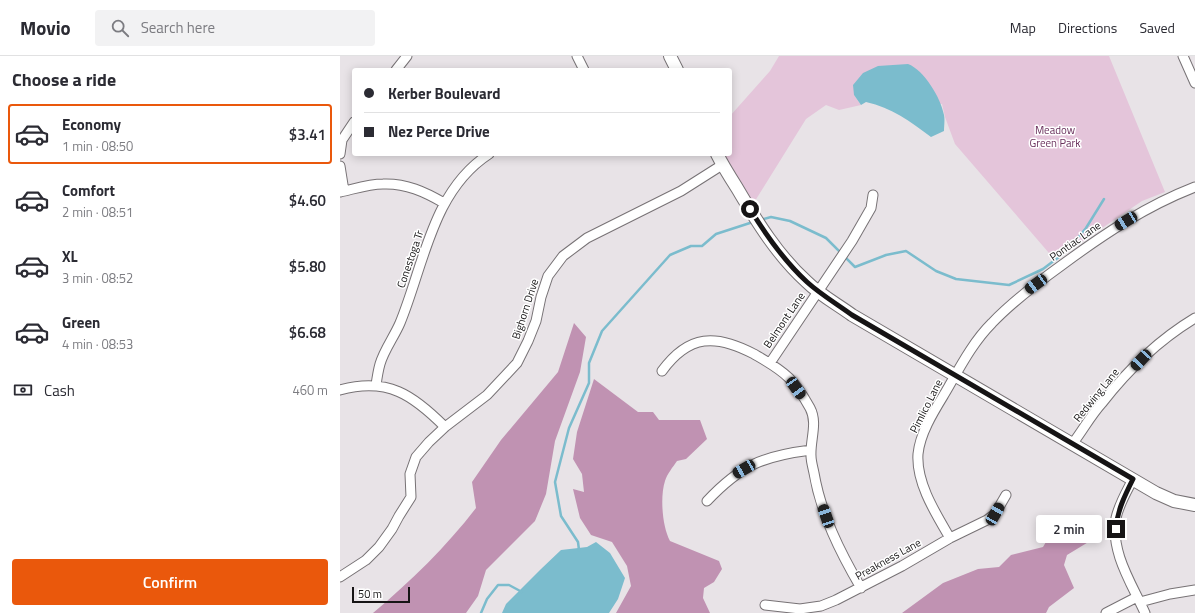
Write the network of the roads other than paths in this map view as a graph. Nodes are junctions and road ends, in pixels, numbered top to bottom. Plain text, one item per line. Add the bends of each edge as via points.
1 (407, 56) edge
2 (577, 56) edge
3 (670, 56) edge
4 (1183, 56) edge
5 (398, 68) edge
6 (583, 68) edge
7 (676, 68) edge
8 (1195, 83) edge
9 (352, 125) edge
10 (340, 154) edge
11 (486, 156) edge
12 (720, 159) edge
13 (340, 166) edge
14 (1195, 187) edge
15 (342, 192) edge
16 (873, 196) dead end
17 (444, 203) junction
18 (818, 291) junction
19 (1195, 318) edge
20 (770, 363) junction
21 (662, 371) dead end
22 (956, 375) junction
23 (376, 385) junction
24 (340, 390) edge
25 (445, 427) junction
26 (1073, 443) junction
27 (811, 450) junction
28 (1133, 479) junction
29 (1006, 495) dead end
30 (707, 501) dead end
31 (1195, 505) edge
32 (950, 538) junction
33 (340, 577) edge
34 (861, 588) junction
35 (1195, 590) edge
36 (1139, 599) junction
37 (765, 605) dead end
38 (1106, 613) edge
39 (1145, 613) edge

1 - 5 street
2 - 6 street
3 - 7 street
4 - 8 street
9 - 10 street via 342,140
11 - 17 street, Conestoga Tr via 477,162
12 - 18 street via 782,256
12 - 25 street, Bighorn Drive via 681,191 587,238 563,256 548,276 536,322 517,363 487,395
13 - 15 street
14 - 22 street, Pontiac Lane via 1104,234 1024,293 978,339
15 - 17 street via 382,184 404,185
16 - 18 street, Belmont Lane via 871,208 852,241
17 - 23 street, Conestoga Tr via 400,324 380,364
18 - 20 street, Belmont Lane
18 - 22 street via 852,315
19 - 26 street, Redwing Lane via 1141,360 1101,403
20 - 21 street via 740,347 711,340 678,352
20 - 27 street via 789,378 810,409 814,424
22 - 26 street
22 - 32 street, Pimlico Lane via 924,433 918,454 919,473 928,498
23 - 24 street via 354,386
23 - 25 street via 406,394
25 - 33 street, Bighorn Drive via 416,457 410,474 411,497 392,529 366,560
26 - 28 street
27 - 30 street via 768,458 751,465 723,483
27 - 34 street via 817,492 830,527
28 - 31 street via 1174,501
28 - 36 street via 1116,518 1115,540 1125,572
29 - 32 street, Preakness Lane via 995,514
32 - 34 street, Preakness Lane
34 - 37 street, Preakness Lane via 821,606 800,609
35 - 36 street
36 - 38 street
36 - 39 street

